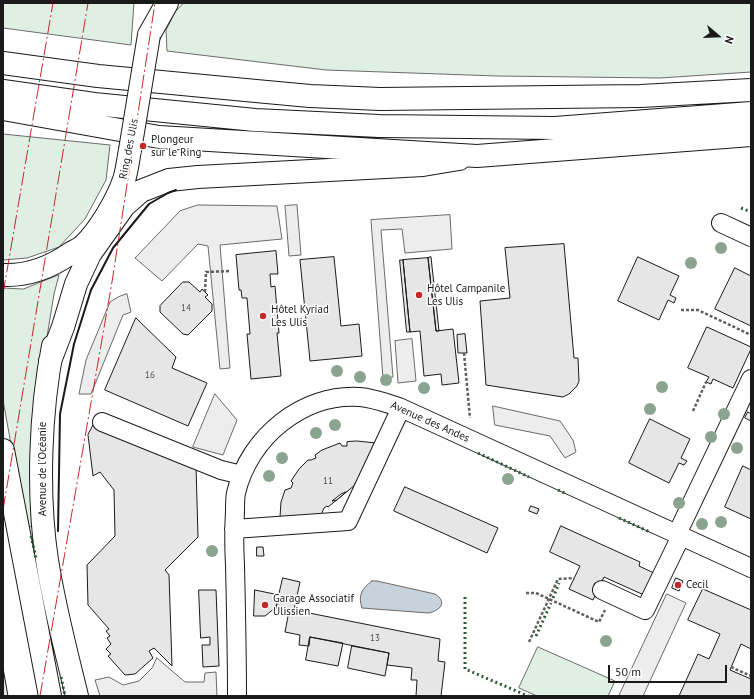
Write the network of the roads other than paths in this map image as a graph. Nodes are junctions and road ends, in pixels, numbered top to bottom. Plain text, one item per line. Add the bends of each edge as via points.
1 (148, 3) edge
2 (167, 3) edge
3 (148, 35) junction
4 (3, 63) edge
5 (751, 90) edge
6 (3, 91) edge
7 (3, 109) edge
8 (751, 113) edge
9 (751, 135) edge
10 (477, 156) junction
11 (721, 223) dead end
12 (751, 237) edge
13 (84, 245) junction
14 (3, 275) edge
15 (50, 361) junction
16 (751, 379) edge
17 (402, 408) junction
18 (102, 422) dead end
19 (3, 450) edge
20 (242, 475) junction
21 (6, 482) edge
22 (234, 529) junction
23 (679, 535) junction
24 (751, 568) edge
25 (607, 593) road end
26 (50, 696) edge
27 (78, 696) edge
28 (238, 696) edge

1 - 3 main road, Ring des Ulis
2 - 3 main road
3 - 13 main road, Ring des Ulis, bridge via 124,179 104,220
4 - 5 main road via 98,76 248,91 380,99 641,96
6 - 8 main road via 94,104 255,120 379,126 555,128
7 - 10 main road via 159,137
9 - 10 main road
10 - 15 main road via 423,165 169,180 141,191 124,206 90,254 76,284
11 - 12 street
13 - 14 main road, Ring des Ulis via 37,271
13 - 15 main road, Avenue de l'Océanie via 67,287
15 - 27 main road, Avenue de l'Océanie via 43,414 42,513 58,619
16 - 23 street
17 - 20 street, Avenue des Andes via 360,397 332,399 302,408 281,422 263,440
17 - 22 street via 348,521
17 - 23 street, Avenue des Andes
18 - 20 street via 221,470
19 - 21 main road
20 - 22 street, Avenue des Andes via 236,493
21 - 26 main road
22 - 28 street, Avenue des Andes
23 - 24 street, Avenue des Andes
23 - 25 street via 645,610

